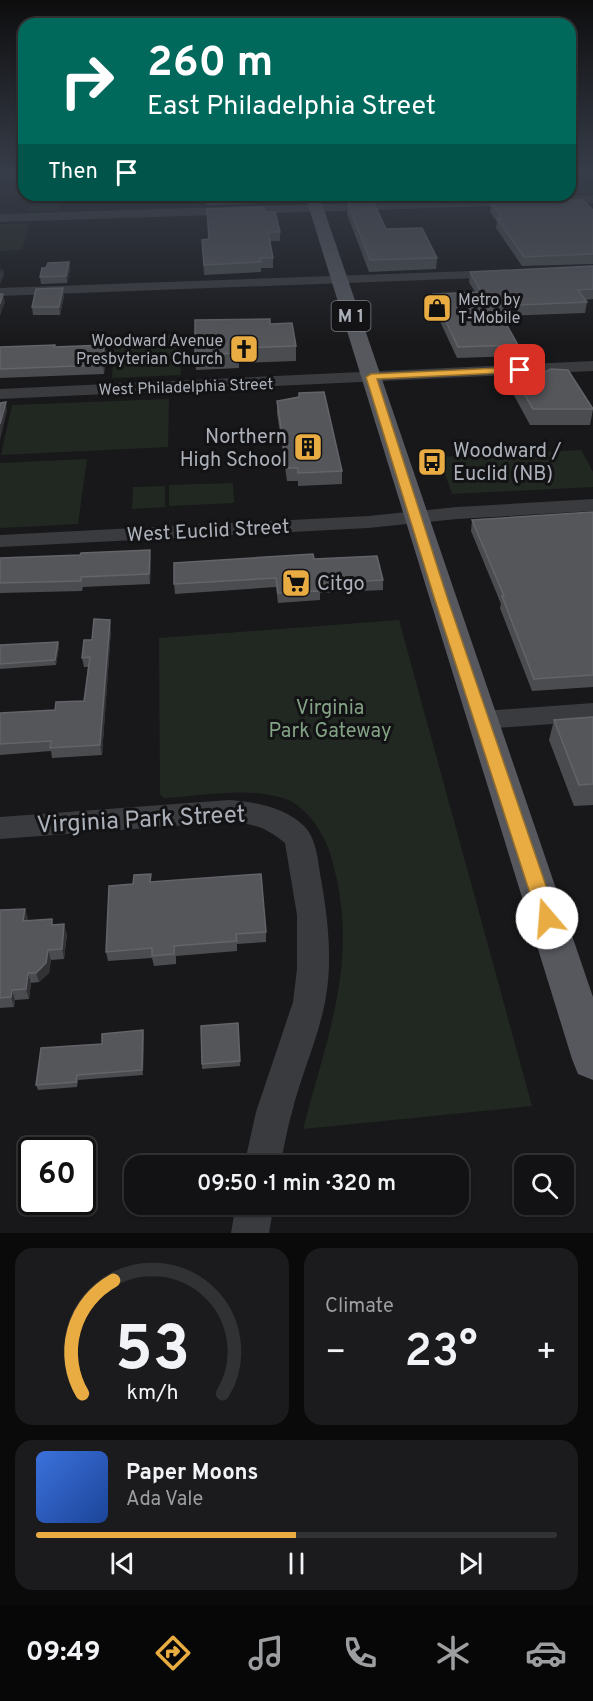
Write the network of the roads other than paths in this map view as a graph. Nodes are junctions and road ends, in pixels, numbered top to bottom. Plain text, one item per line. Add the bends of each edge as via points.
1 (324, 232) edge
2 (517, 273) edge
3 (340, 280) junction
4 (0, 292) edge
5 (593, 366) edge
6 (371, 377) junction
7 (0, 394) edge
8 (593, 505) edge
9 (416, 517) junction
10 (0, 541) edge
11 (593, 712) edge
12 (483, 720) junction
13 (0, 828) edge
14 (591, 1048) edge
15 (264, 1155) edge
16 (253, 1215) edge
17 (250, 1233) edge

1 - 3 main road, M 1
2 - 3 street
3 - 4 street
3 - 6 main road, M 1
5 - 6 street, West Philadelphia Street
6 - 7 street, West Philadelphia Street
6 - 9 main road, M 1
8 - 9 street, West Euclid Street
9 - 10 street, West Euclid Street
9 - 12 main road, M 1
11 - 12 street
12 - 14 main road, M 1
13 - 15 street, Virginia Park Street via 229,811 257,813 296,836 302,849 312,915 313,969 309,1002
16 - 17 street

